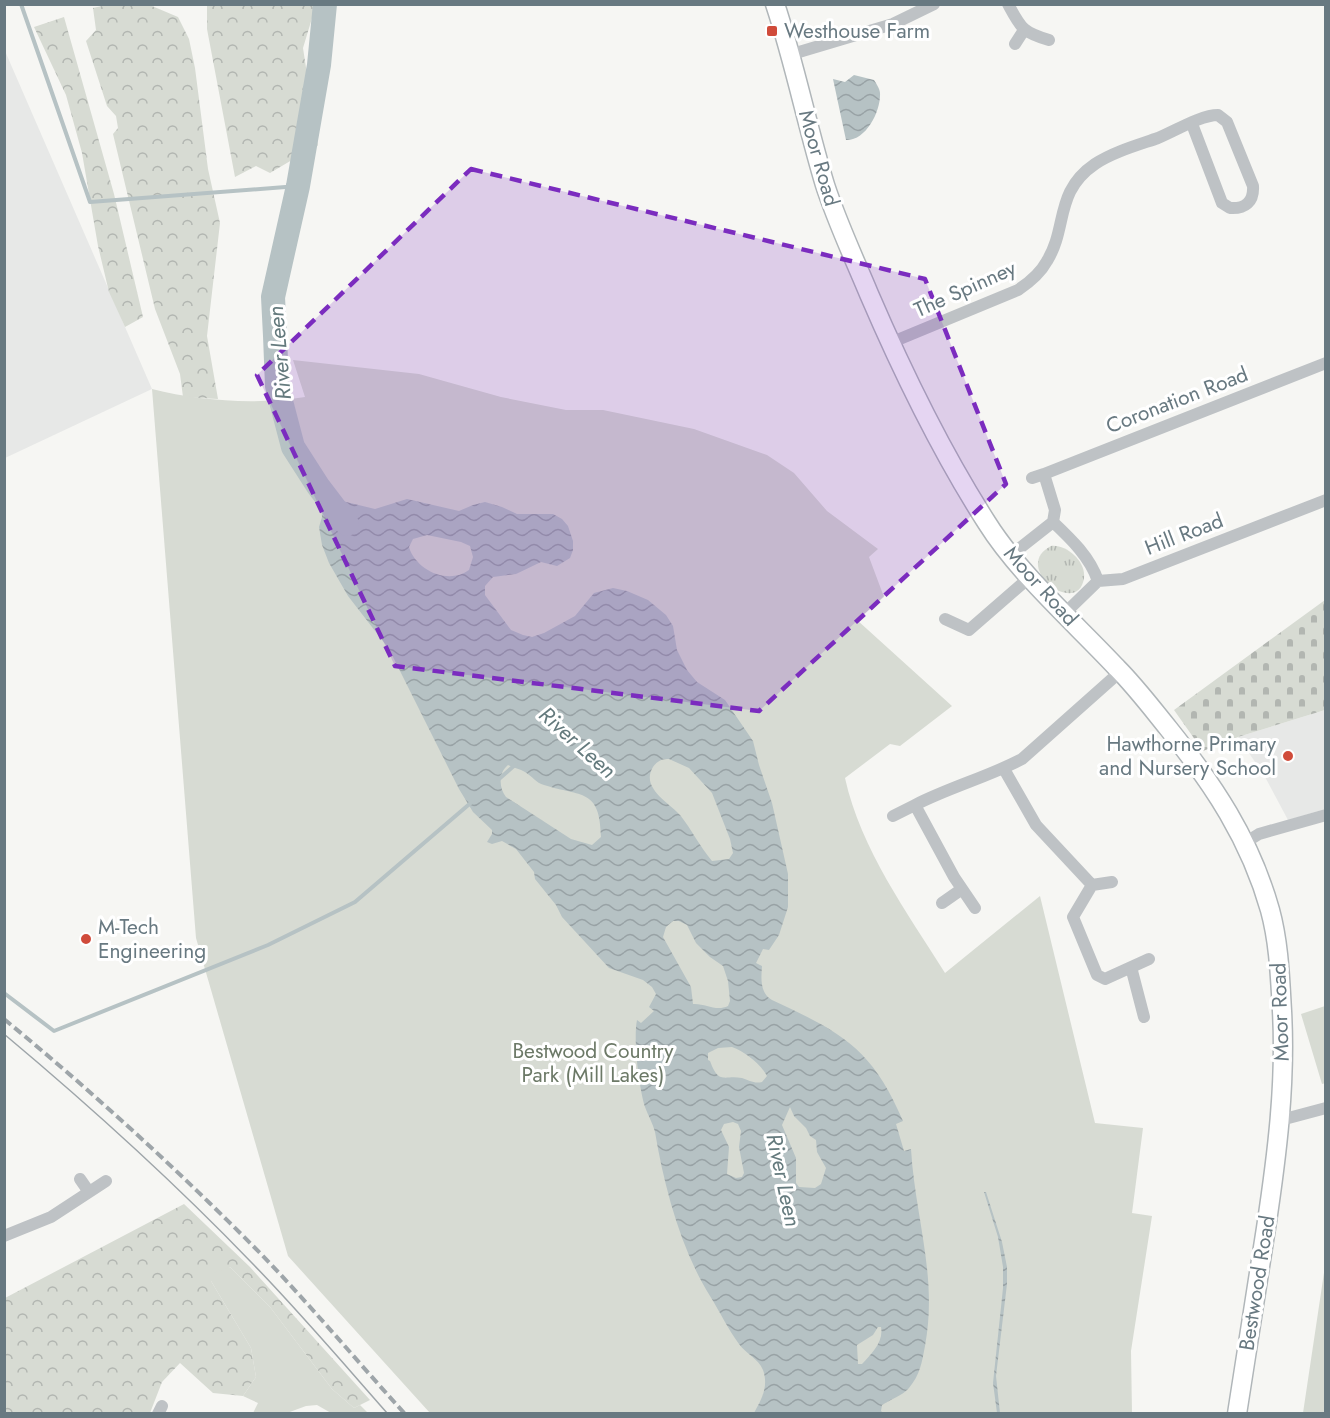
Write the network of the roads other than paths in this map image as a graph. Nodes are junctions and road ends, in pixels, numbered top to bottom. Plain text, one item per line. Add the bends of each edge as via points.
1 (775, 4) edge
2 (934, 4) edge
3 (1008, 4) edge
4 (1024, 30) junction
5 (1049, 40) dead end
6 (1015, 44) dead end
7 (789, 55) junction
8 (1192, 124) junction
9 (890, 343) junction
10 (1326, 363) edge
11 (1326, 500) edge
12 (1053, 522) junction
13 (1011, 555) junction
14 (1030, 577) junction
15 (1098, 581) junction
16 (1064, 614) junction
17 (945, 619) dead end
18 (1121, 671) junction
19 (1004, 769) junction
20 (915, 805) junction
21 (1326, 815) edge
22 (893, 816) dead end
23 (1246, 842) junction
24 (1112, 882) dead end
25 (1092, 885) junction
26 (962, 889) junction
27 (942, 903) dead end
28 (975, 908) dead end
29 (1149, 959) dead end
30 (1131, 967) junction
31 (1144, 1017) dead end
32 (1326, 1108) edge
33 (1281, 1120) junction
34 (1277, 1153) joint
35 (80, 1179) dead end
36 (106, 1181) dead end
37 (89, 1192) junction
38 (4, 1236) edge
39 (1238, 1413) edge

1 - 7 main road, Moor Road
2 - 7 street via 893,24
3 - 4 street
4 - 5 street
4 - 6 street
7 - 9 main road, Moor Road via 825,187
8 - 8 street, The Spinney via 1210,115 1218,115 1227,122 1253,186 1251,201 1245,206 1230,208 1222,203
8 - 9 street, The Spinney via 1104,159 1084,173 1068,195 1048,261 1031,281 1018,290
9 - 13 main road, Moor Road via 942,447 989,527
10 - 12 street, Coronation Road via 1038,476 1055,510
11 - 15 street, Hill Road via 1123,579
12 - 13 street
12 - 15 street via 1082,552
13 - 14 main road, Moor Road
14 - 16 main road, Moor Road
14 - 17 street via 969,630
15 - 16 street
16 - 18 main road, Moor Road
18 - 19 street via 1022,759
18 - 23 main road, Moor Road via 1205,777
19 - 20 street
19 - 25 street via 1036,825
20 - 22 street
20 - 26 street
21 - 23 street via 1259,834
23 - 33 main road, Moor Road via 1267,900 1277,944 1282,1022
24 - 25 street
25 - 30 street via 1073,917 1097,975 1106,979
26 - 27 street
26 - 28 street
29 - 30 street
30 - 31 street
32 - 33 street
33 - 34 main road, Moor Road
34 - 39 main road, Bestwood Road
35 - 37 street
36 - 37 street
37 - 38 street via 51,1217

